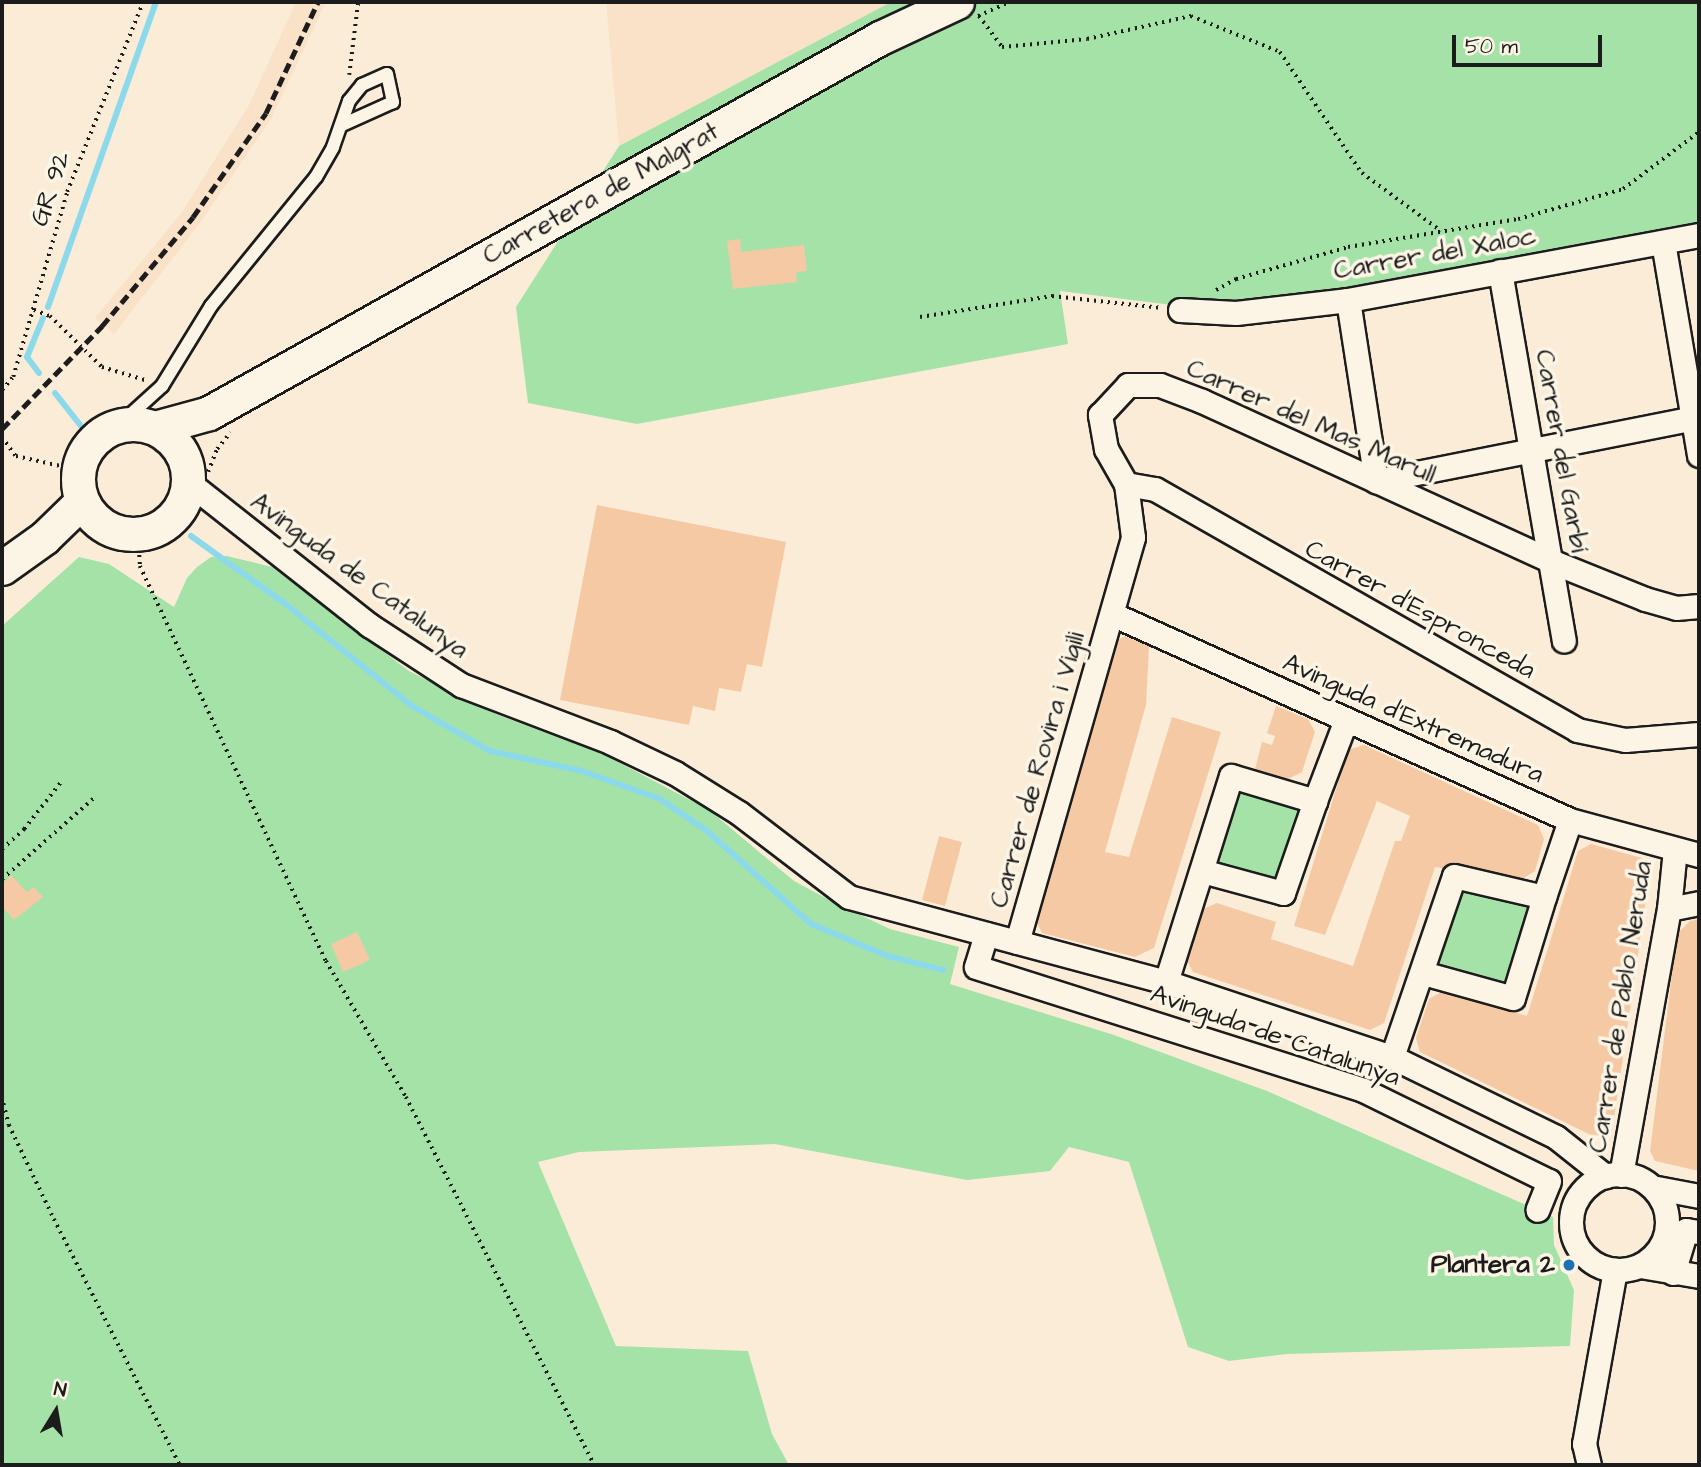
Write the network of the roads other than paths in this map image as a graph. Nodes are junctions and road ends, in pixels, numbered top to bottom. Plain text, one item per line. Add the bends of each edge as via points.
1 (968, 13) edge
2 (342, 125) junction
3 (1699, 235) edge
4 (1663, 242) junction
5 (1500, 271) junction
6 (1348, 300) junction
7 (1180, 310) road end
8 (247, 392) junction
9 (1696, 418) edge
10 (118, 425) junction
11 (155, 428) junction
12 (1533, 451) junction
13 (1699, 455) edge
14 (191, 481) junction
15 (1376, 481) junction
16 (1126, 484) junction
17 (86, 498) junction
18 (1553, 562) junction
19 (2, 568) edge
20 (1699, 606) edge
21 (1112, 614) junction
22 (1564, 641) dead end
23 (1346, 720) junction
24 (1699, 734) edge
25 (1315, 801) junction
26 (1570, 820) junction
27 (1675, 849) junction
28 (1699, 855) edge
29 (1202, 871) junction
30 (1544, 897) junction
31 (1699, 903) edge
32 (1669, 909) junction
33 (986, 934) junction
34 (1017, 942) junction
35 (1423, 973) junction
36 (1166, 982) junction
37 (1392, 1057) junction
38 (1613, 1175) junction
39 (1657, 1188) junction
40 (1699, 1196) edge
41 (1537, 1210) dead end
42 (1699, 1232) edge
43 (1640, 1266) junction
44 (1615, 1270) junction
45 (1673, 1273) junction
46 (1699, 1276) edge
47 (1589, 1465) edge

1 - 8 street, Carretera de Malgrat via 868,45
2 - 2 lane via 349,101 362,85 387,74 393,102
2 - 10 lane via 316,177 211,306 162,386
3 - 4 street, Carrer del Xaloc
4 - 5 street, Carrer del Xaloc
4 - 9 street
5 - 6 street, Carrer del Xaloc
5 - 12 street, Carrer del Garbí
6 - 7 street, Carrer del Xaloc via 1236,313
6 - 15 street
8 - 11 street, Carretera de Malgrat via 209,413
8 - 14 street, Carretera de Malgrat
9 - 12 street
9 - 13 street
10 - 11 street
10 - 17 street via 94,439
11 - 14 street via 172,439
12 - 15 street
12 - 18 street, Carrer del Garbí
14 - 17 street via 169,521 138,534 118,532
14 - 33 street, Avinguda de Catalunya via 224,513 273,545 369,625 461,685 610,742 675,774 740,813 849,897
15 - 16 street, Carrer del Mas Marull via 1202,401 1160,385 1128,385 1100,415 1106,449
15 - 18 street, Carrer del Mas Marull
16 - 21 street, Carrer del Mas Marull via 1133,537
16 - 24 street, Carrer d'Espronceda via 1155,489 1577,730 1625,740
17 - 19 street via 44,538
18 - 20 street, Carrer del Mas Marull via 1645,599 1676,608
18 - 22 street, Carrer del Garbí
21 - 23 street, Avinguda d'Extremadura
21 - 34 street, Carrer de Rovira i Vigili
23 - 25 street
23 - 26 street, Avinguda d'Extremadura
25 - 29 street via 1283,893
25 - 29 street via 1231,776
26 - 27 street, Avinguda d'Extremadura
26 - 30 street
27 - 28 street, Avinguda d'Extremadura
27 - 32 street, Carrer de Pablo Neruda
29 - 36 street
30 - 35 street via 1454,876
30 - 35 street via 1513,998
31 - 32 street
32 - 38 street, Carrer de Pablo Neruda
33 - 34 street, Avinguda de Catalunya
33 - 41 street, Avinguda de Catalunya via 976,967 1363,1090 1549,1181
34 - 36 street, Avinguda de Catalunya
35 - 37 street
36 - 37 street, Avinguda de Catalunya
37 - 38 street, Avinguda de Catalunya via 1556,1137
38 - 39 street via 1635,1176
38 - 44 street via 1577,1196 1571,1213 1572,1235 1581,1253
39 - 40 street
39 - 43 street via 1668,1229 1658,1251
42 - 45 street via 1686,1230
43 - 44 street
43 - 45 street
44 - 47 street via 1584,1444
45 - 46 street

